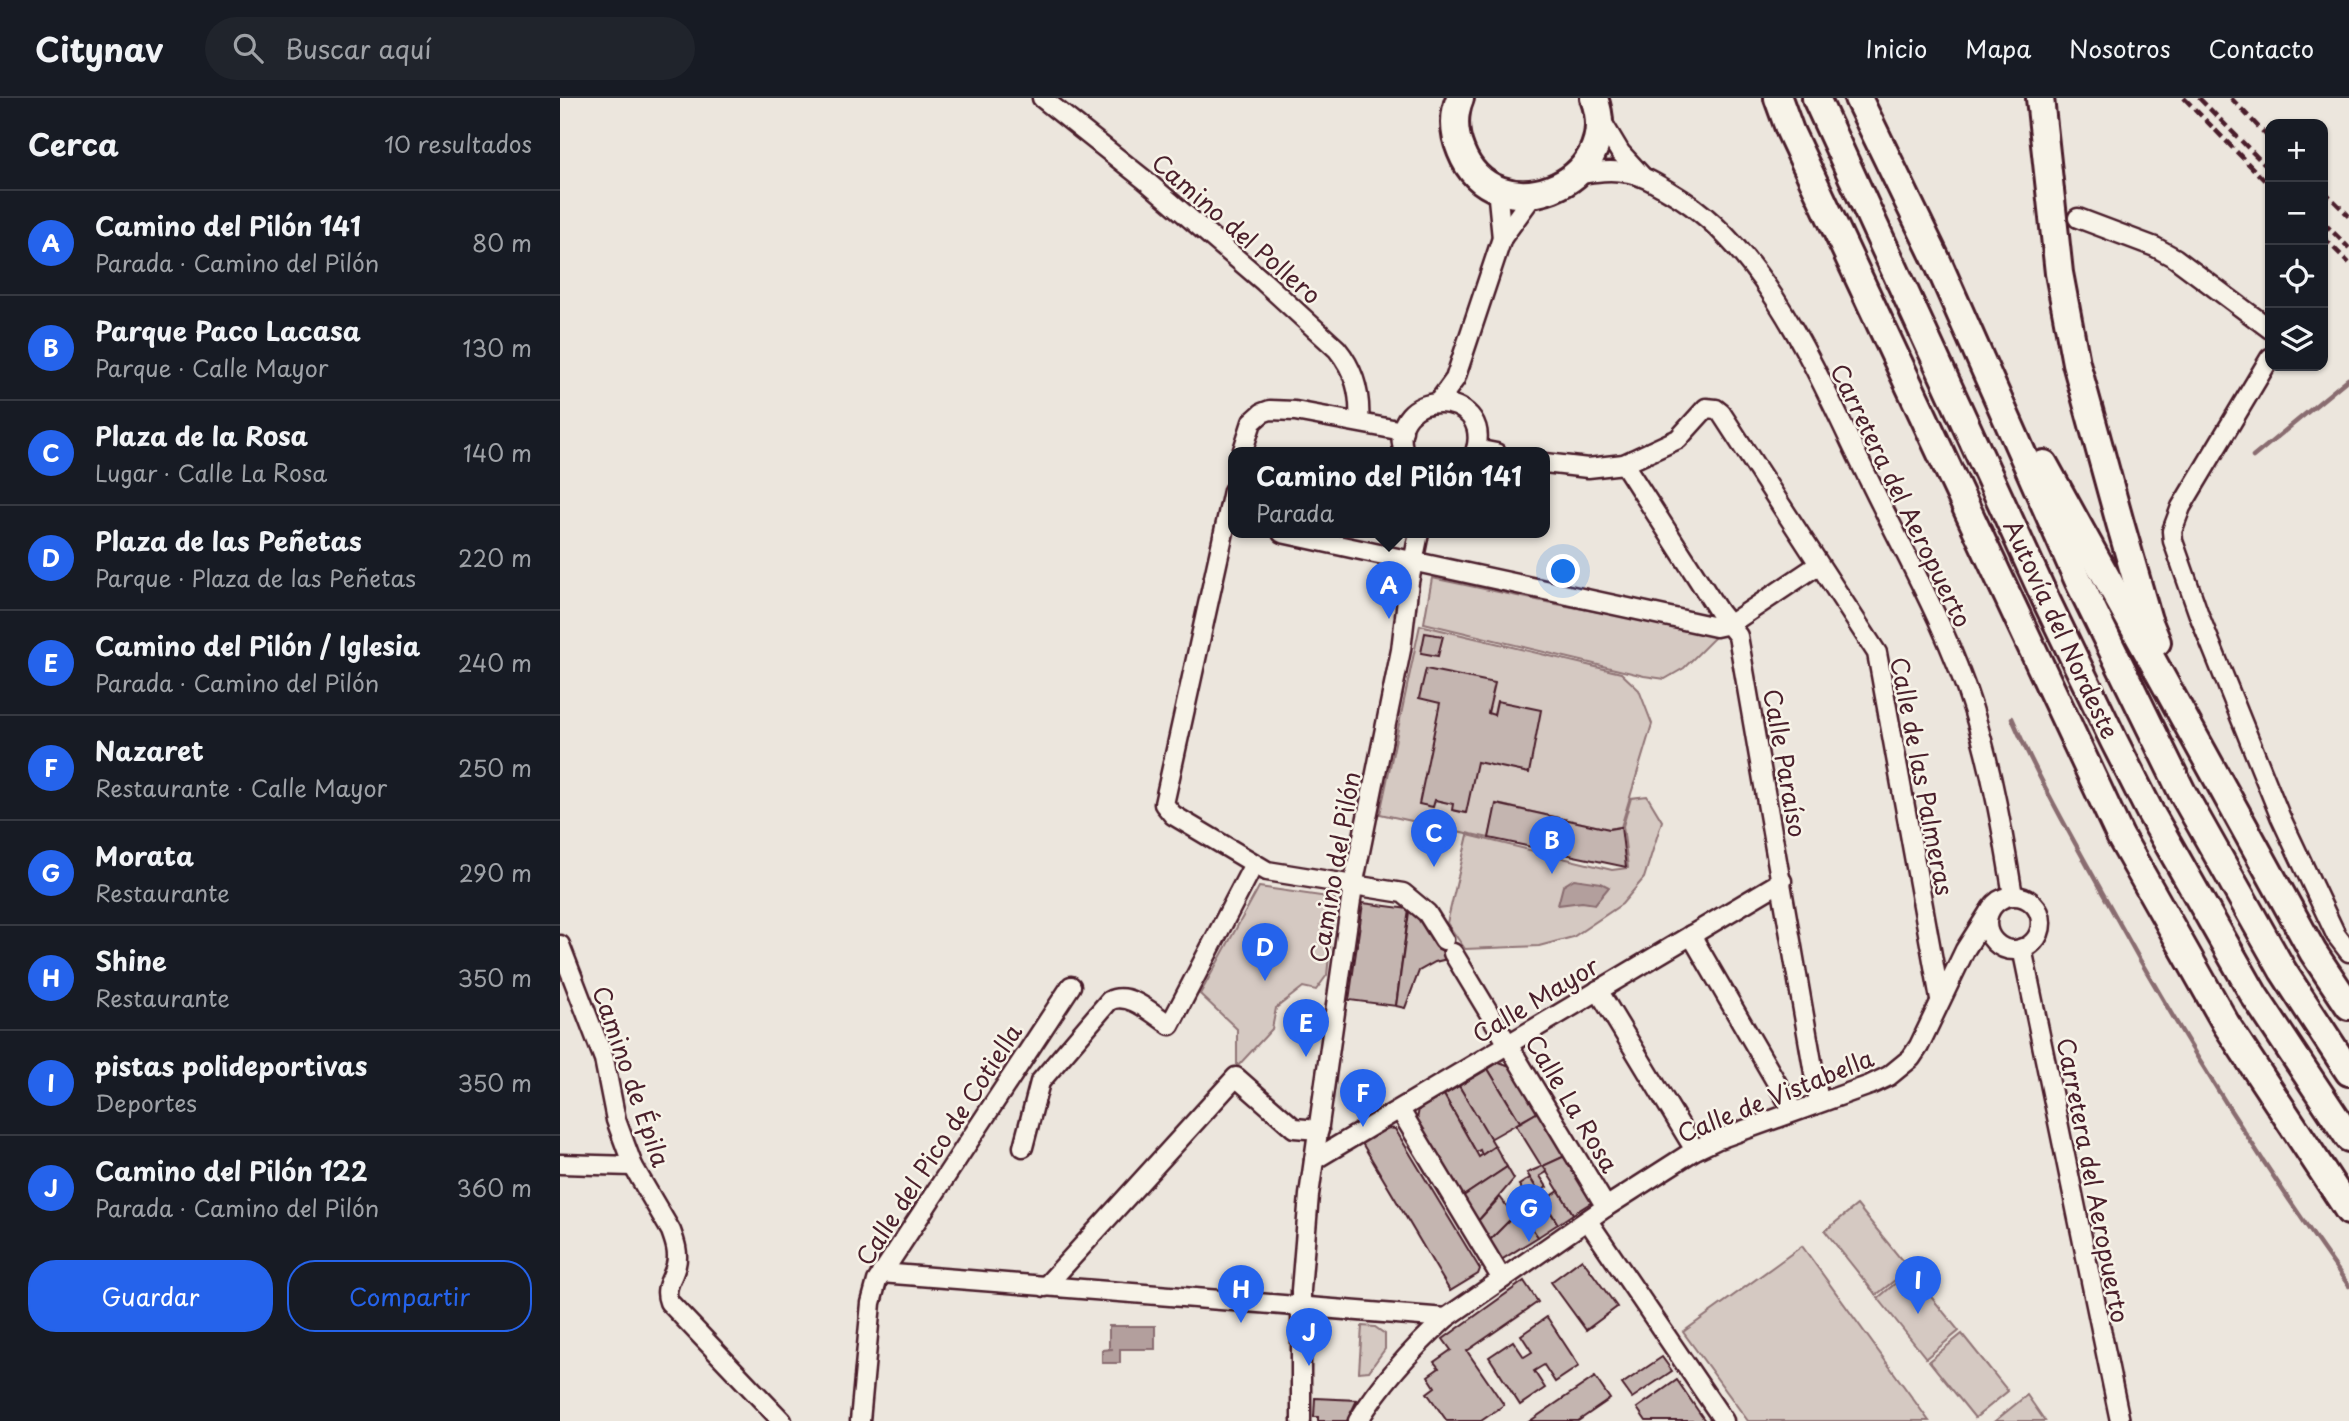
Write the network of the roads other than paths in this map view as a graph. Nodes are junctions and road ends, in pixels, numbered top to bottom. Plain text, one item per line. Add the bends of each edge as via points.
1 (1042, 98) edge
2 (1769, 98) edge
3 (1778, 98) edge
4 (1816, 98) edge
5 (1858, 98) edge
6 (2040, 98) edge
7 (1458, 100) edge
8 (1596, 103) edge
9 (1790, 131) junction
10 (1576, 175) junction
11 (1642, 176) junction
12 (1496, 188) junction
13 (1534, 194) junction
14 (2078, 218) dead end
15 (1502, 238) junction
16 (1938, 263) junction
17 (2265, 325) edge
18 (2265, 366) edge
19 (1455, 379) junction
20 (1439, 401) junction
21 (1458, 406) junction
22 (1359, 422) junction
23 (1403, 431) junction
24 (1243, 447) edge
25 (1404, 447) edge
26 (1475, 447) edge
27 (1550, 464) edge
28 (1624, 464) junction
29 (1228, 531) edge
30 (1305, 538) edge
31 (1418, 538) edge
32 (1413, 562) junction
33 (1818, 565) junction
34 (1730, 624) junction
35 (2181, 709) junction
36 (1254, 864) junction
37 (1782, 881) junction
38 (1353, 886) junction
39 (2013, 896) junction
40 (1989, 912) junction
41 (1691, 935) junction
42 (1996, 943) junction
43 (560, 946) edge
44 (2022, 948) junction
45 (1965, 950) junction
46 (2349, 951) edge
47 (1071, 985) dead end
48 (1598, 990) junction
49 (1940, 999) junction
50 (2349, 1006) edge
51 (1509, 1043) junction
52 (2349, 1072) edge
53 (1819, 1102) junction
54 (1399, 1110) junction
55 (1793, 1111) junction
56 (1319, 1130) junction
57 (2349, 1138) edge
58 (1023, 1147) dead end
59 (1695, 1150) junction
60 (1314, 1160) junction
61 (560, 1164) edge
62 (633, 1166) junction
63 (1606, 1207) junction
64 (2349, 1211) edge
65 (1588, 1221) junction
66 (881, 1273) junction
67 (1502, 1279) junction
68 (1045, 1287) junction
69 (1301, 1308) junction
70 (1417, 1317) junction
71 (1446, 1318) junction
72 (1421, 1341) junction
73 (782, 1421) edge
74 (860, 1421) edge
75 (1301, 1421) edge
76 (1358, 1421) edge
77 (1724, 1421) edge
78 (2120, 1421) edge

1 - 22 street, Camino del Pollero via 1327,339 1351,369
2 - 9 highway
3 - 9 highway
4 - 57 highway, Autovía del Nordeste via 2046,600 2150,812 2254,995
5 - 16 highway, Autovía del Nordeste
6 - 35 highway via 2059,273 2076,363 2148,620
7 - 12 highway via 1455,124 1463,155 1477,174
8 - 10 highway via 1596,142
8 - 11 street, Carretera del Aeropuerto via 1620,152
9 - 64 highway via 2120,836 2225,1024
10 - 11 street, Carretera del Aeropuerto via 1614,171
10 - 13 highway via 1552,190
11 - 39 street, Carretera del Aeropuerto via 1700,212 1745,256 1775,298 1816,375 1962,678 1997,804
12 - 13 highway
12 - 15 street
13 - 15 street
14 - 17 street via 2175,258
15 - 19 street
16 - 35 highway via 1956,278 2047,470
16 - 52 highway, Autovía del Nordeste via 2079,582 2182,792 2283,971
18 - 46 street via 2181,507 2173,541 2280,816 2336,935
19 - 20 street
19 - 21 street
20 - 21 street
20 - 23 street via 1412,413
21 - 26 street via 1474,424
22 - 23 street
22 - 24 street via 1286,409 1262,412 1251,422
23 - 25 street
27 - 28 street via 1588,468
28 - 33 street, Calle de las Palmeras via 1678,439 1706,408 1716,409
28 - 34 street, Calle Paraíso
29 - 36 street via 1164,804 1173,815
30 - 32 street
31 - 32 street, Camino del Pilón
32 - 34 street via 1701,625
32 - 38 street, Camino del Pilón via 1401,650
33 - 34 street
33 - 49 street, Calle de las Palmeras via 1877,653
34 - 37 street, Calle Paraíso via 1740,641
35 - 50 highway via 2313,952
36 - 38 street via 1267,871
36 - 58 street via 1170,1026 1125,998 1109,1001 1040,1082
37 - 41 street, Calle Mayor
37 - 53 street, Calle Paraíso
38 - 51 street, Calle La Rosa via 1403,893 1427,913
38 - 56 street, Camino del Pilón
39 - 40 street via 1998,901
39 - 44 street via 2028,900 2039,915 2036,936
40 - 42 street via 1987,928
40 - 45 street, Calle de Vistabella
41 - 48 street, Calle Mayor
41 - 55 street
42 - 44 street
42 - 45 street
43 - 62 street, Camino de Épila via 604,1059 616,1120
44 - 78 street, Carretera del Aeropuerto
45 - 49 street, Calle de Vistabella
47 - 66 street, Calle del Pico de Cotiella
48 - 51 street, Calle Mayor
48 - 59 street
49 - 53 street, Calle de Vistabella via 1919,1046 1903,1066 1879,1081
51 - 54 street, Calle Mayor
51 - 63 street, Calle La Rosa
53 - 55 street, Calle de Vistabella
54 - 60 street, Calle Mayor
54 - 67 street
55 - 59 street, Calle de Vistabella
56 - 60 street, Camino del Pilón
56 - 68 street via 1294,1128 1237,1077
59 - 63 street, Calle de Vistabella
60 - 69 street, Camino del Pilón
61 - 62 street
62 - 73 street, Camino de Épila via 675,1242 677,1258 667,1288 669,1303
63 - 65 street, Calle de Vistabella
65 - 67 street, Calle de Vistabella
65 - 77 street
66 - 68 street
66 - 74 street, Calle del Pico de Cotiella via 872,1296
67 - 71 street, Calle de Vistabella
68 - 69 street
69 - 70 street
69 - 75 street, Camino del Pilón
70 - 71 street
70 - 72 street
71 - 72 street, Calle de Vistabella
72 - 76 street, Calle de Vistabella

